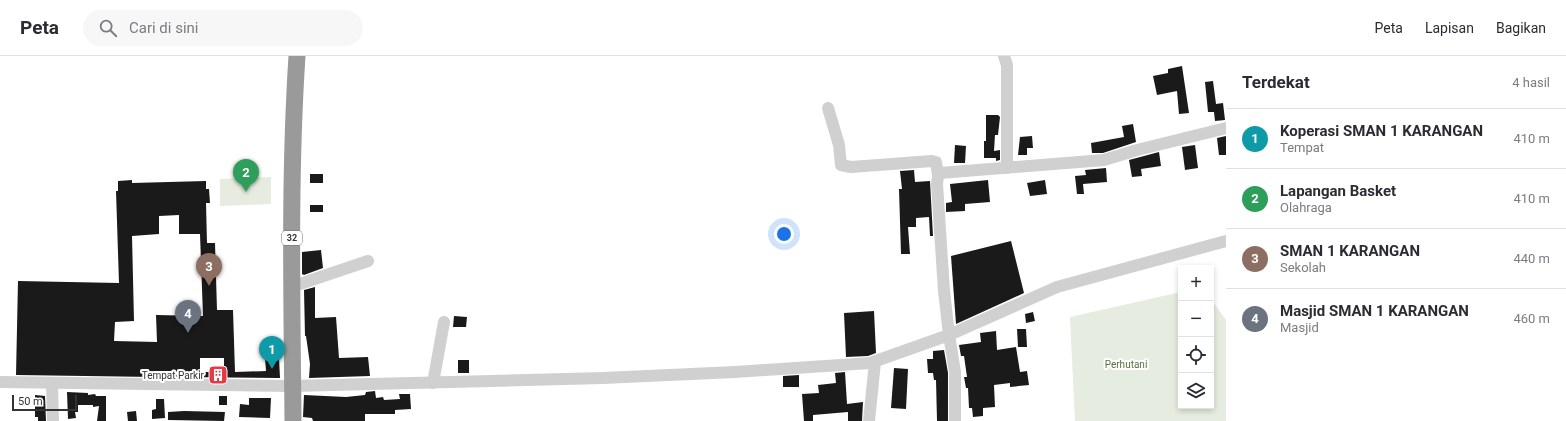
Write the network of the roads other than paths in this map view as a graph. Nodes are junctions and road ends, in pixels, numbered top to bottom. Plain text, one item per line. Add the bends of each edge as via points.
1 (297, 56) edge
2 (1004, 56) edge
3 (828, 108) dead end
4 (1226, 128) edge
5 (1007, 168) junction
6 (938, 176) junction
7 (1226, 241) edge
8 (368, 261) dead end
9 (291, 287) junction
10 (444, 322) dead end
11 (949, 335) junction
12 (875, 362) junction
13 (0, 382) edge
14 (433, 382) junction
15 (52, 383) junction
16 (292, 386) junction
17 (53, 421) edge
18 (293, 421) edge
19 (869, 421) edge
20 (955, 421) edge

1 - 9 highway, 32 via 293,123
2 - 5 street via 1007,65
3 - 6 street via 839,144 841,165 851,167 932,161 936,162
4 - 5 street via 1104,160
5 - 6 street via 944,173
6 - 11 street via 940,244
7 - 11 street via 1057,287
8 - 9 street
9 - 16 highway, 32
10 - 14 street
11 - 12 street
11 - 20 street via 955,372
12 - 14 street via 714,373
12 - 19 street
13 - 15 street
14 - 16 street
15 - 16 street
15 - 17 street
16 - 18 highway, 32

